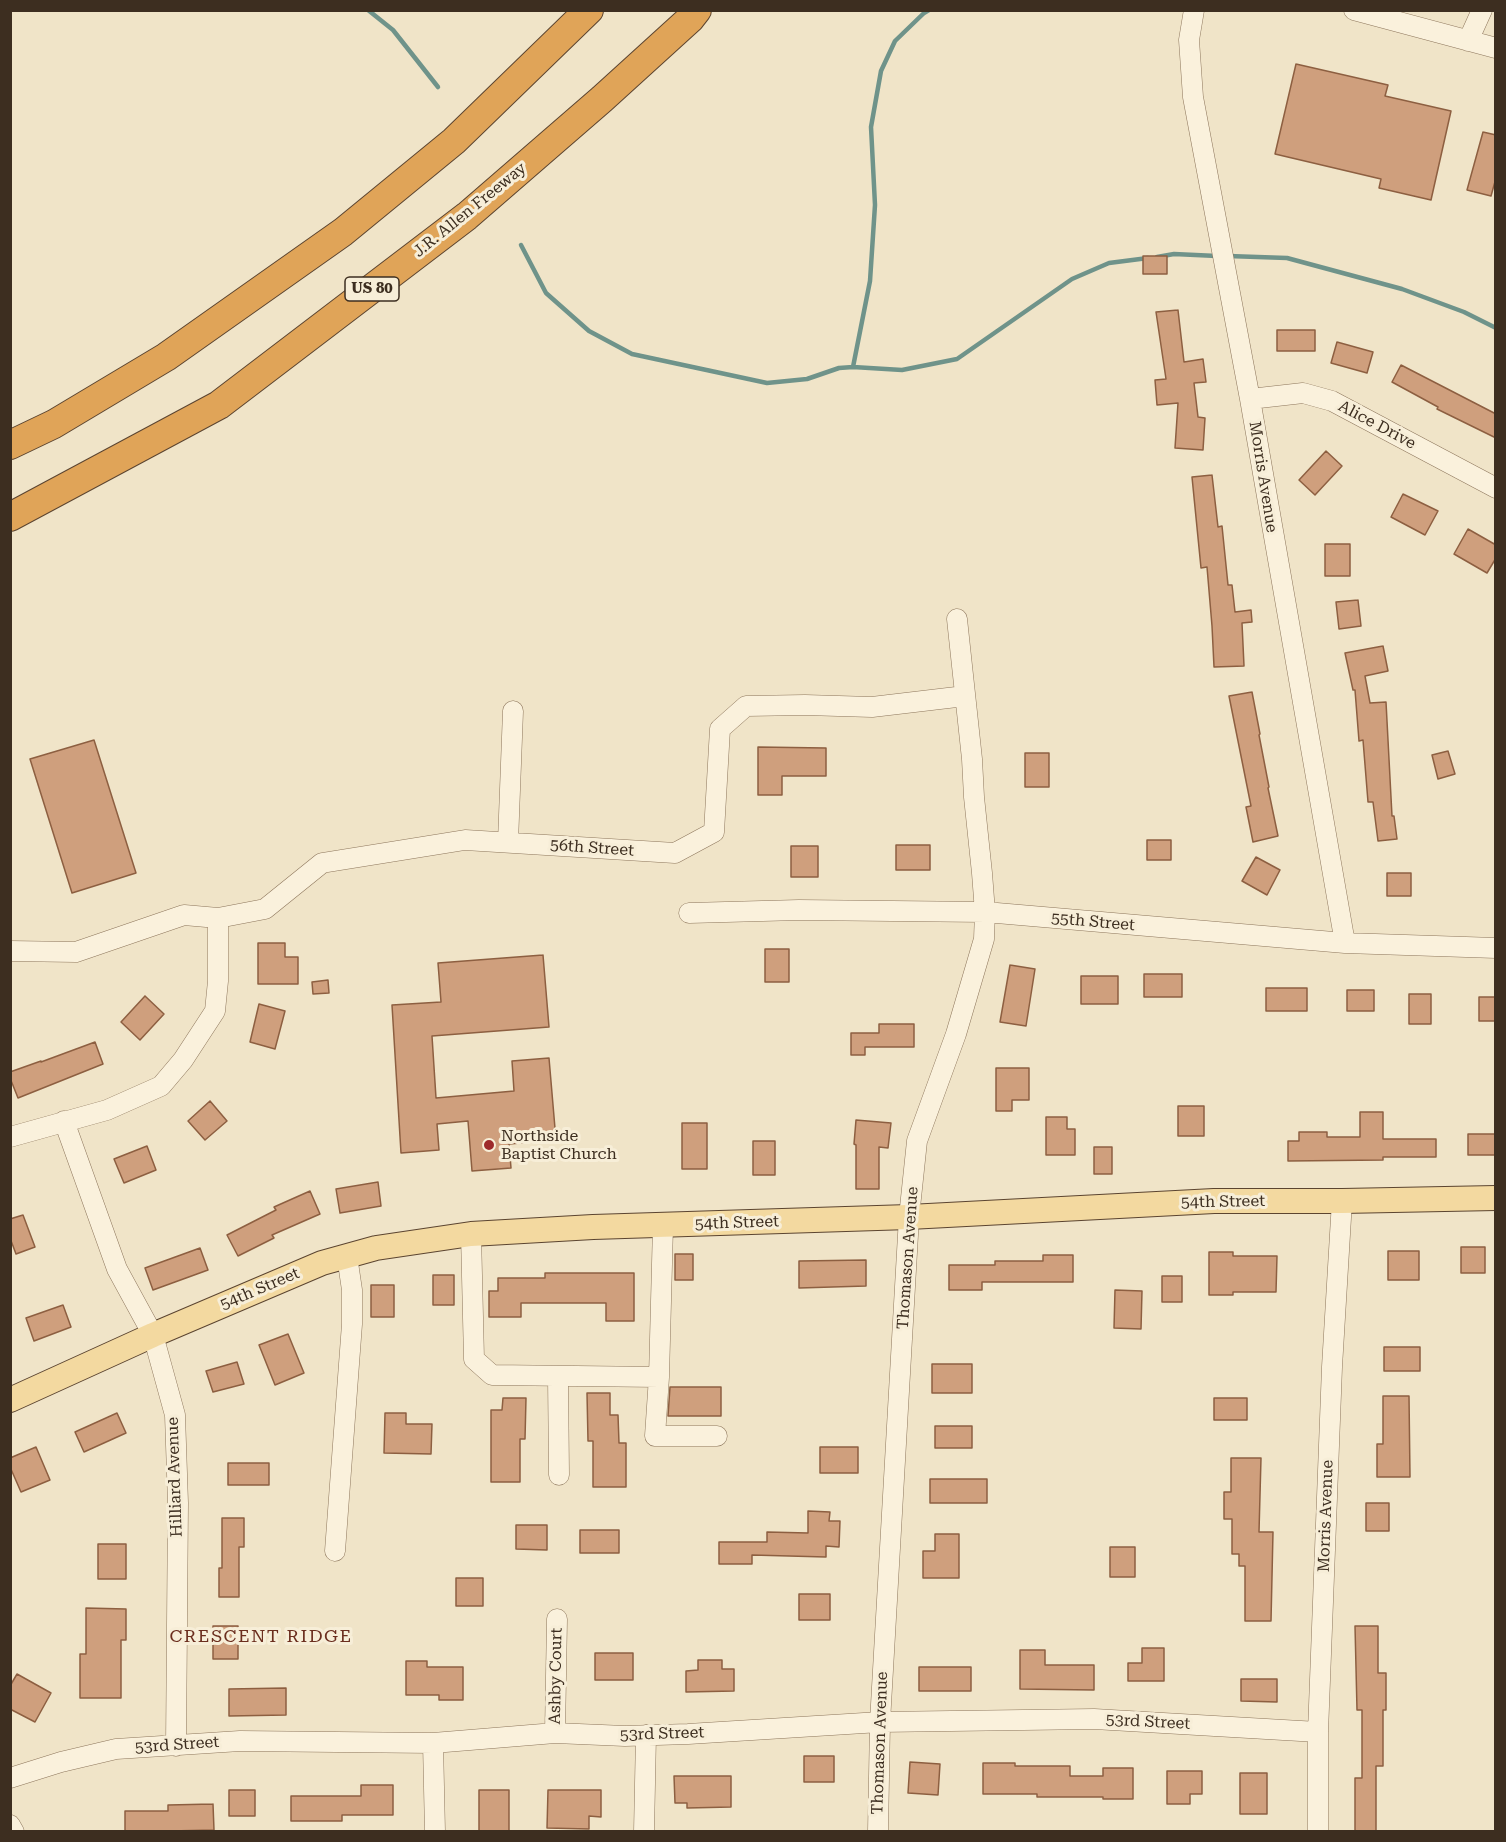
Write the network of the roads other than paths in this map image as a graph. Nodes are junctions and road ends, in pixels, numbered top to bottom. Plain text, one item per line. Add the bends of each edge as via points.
1 (572, 10) edge
2 (589, 10) edge
3 (697, 10) edge
4 (1194, 10) edge
5 (1354, 10) edge
6 (1482, 10) edge
7 (1468, 41) junction
8 (1496, 48) edge
9 (500, 96) junction
10 (1250, 399) junction
11 (10, 444) edge
12 (1496, 488) edge
13 (10, 517) edge
14 (957, 620) dead end
15 (965, 696) junction
16 (513, 711) dead end
17 (508, 842) junction
18 (985, 912) junction
19 (689, 913) dead end
20 (218, 918) junction
21 (1345, 943) junction
22 (1496, 948) edge
23 (10, 951) edge
24 (64, 1121) junction
25 (10, 1137) edge
26 (1496, 1198) edge
27 (1342, 1201) junction
28 (909, 1217) junction
29 (663, 1226) junction
30 (471, 1234) junction
31 (347, 1256) junction
32 (153, 1335) junction
33 (558, 1376) junction
34 (659, 1377) junction
35 (10, 1400) edge
36 (717, 1436) dead end
37 (559, 1475) dead end
38 (335, 1551) dead end
39 (557, 1619) dead end
40 (880, 1722) junction
41 (1318, 1732) junction
42 (555, 1733) junction
43 (646, 1735) junction
44 (433, 1743) junction
45 (176, 1746) junction
46 (10, 1778) edge
47 (10, 1825) edge
48 (14, 1832) edge
49 (435, 1832) edge
50 (644, 1832) edge
51 (878, 1832) edge
52 (1318, 1832) edge

1 - 9 highway
2 - 9 highway
3 - 13 highway, J.R. Allen Freeway / US 80 via 467,216 219,405
4 - 10 street, Morris Avenue via 1189,40 1193,98
5 - 7 street
6 - 7 street
7 - 8 street
9 - 11 highway via 454,141 343,231 166,357 54,424
10 - 12 street, Alice Drive via 1303,393 1332,401
10 - 21 street, Morris Avenue
14 - 15 street, Thomason Avenue
15 - 17 street, 56th Street via 872,707 746,706 720,729 714,832 675,853
15 - 18 street, Thomason Avenue
16 - 17 street
17 - 20 street, 56th Street via 465,840 322,863 265,909
18 - 19 street, 55th Street
18 - 21 street, 55th Street
18 - 28 street, Thomason Avenue via 984,939 956,1034 917,1141
20 - 23 street, 56th Street via 184,915 75,952
20 - 24 street via 215,1011 183,1060 161,1086 106,1110
21 - 22 street, 55th Street
24 - 25 street
24 - 32 street, Hilliard Avenue via 117,1269
26 - 27 main road, 54th Street
27 - 28 main road, 54th Street via 1214,1201
27 - 41 street, Morris Avenue
28 - 29 main road, 54th Street
28 - 40 street, Thomason Avenue
29 - 30 main road, 54th Street
29 - 34 street
30 - 31 main road, 54th Street
30 - 33 street via 474,1359 492,1375
31 - 32 main road, 54th Street via 292,1275
31 - 38 street via 351,1324
32 - 35 main road, 54th Street
32 - 45 street, Hilliard Avenue via 174,1415 178,1503
33 - 34 street
33 - 37 street
34 - 36 street via 655,1436
39 - 42 street, Ashby Court
40 - 41 street, 53rd Street via 1094,1719
40 - 43 street, 53rd Street
40 - 51 street, Thomason Avenue
41 - 52 street, Morris Avenue
42 - 43 street, 53rd Street
42 - 44 street, 53rd Street
43 - 50 street
44 - 45 street, 53rd Street via 240,1741
44 - 49 street
45 - 46 street, 53rd Street via 116,1749
47 - 48 street

